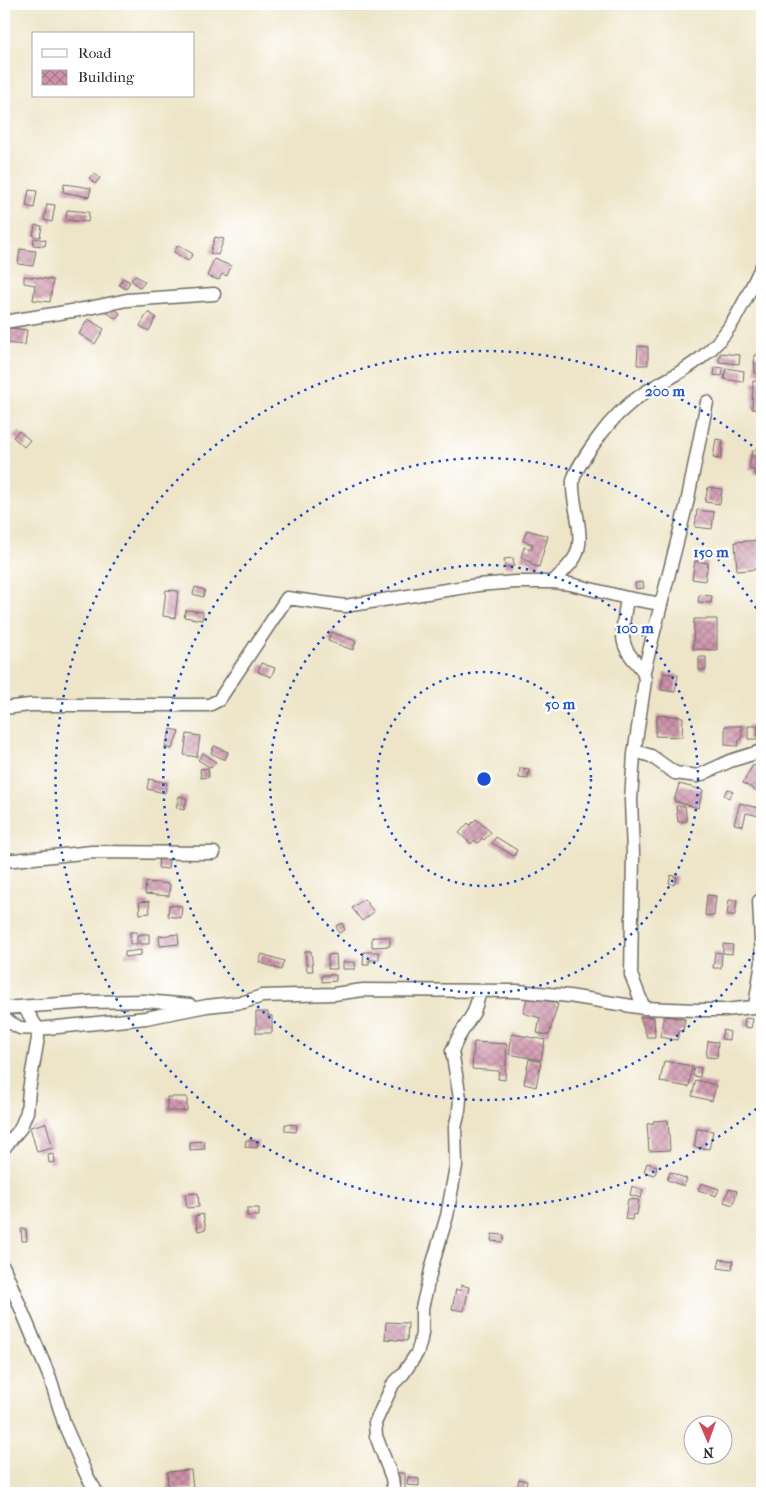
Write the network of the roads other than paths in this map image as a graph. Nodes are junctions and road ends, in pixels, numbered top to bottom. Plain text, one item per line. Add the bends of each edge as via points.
1 (762, 266) edge
2 (214, 294) dead end
3 (4, 322) edge
4 (707, 402) dead end
5 (553, 582) junction
6 (627, 598) junction
7 (660, 604) junction
8 (644, 671) junction
9 (4, 708) edge
10 (635, 751) junction
11 (762, 751) edge
12 (214, 853) dead end
13 (4, 861) edge
14 (760, 901) dead end
15 (480, 992) junction
16 (24, 1006) junction
17 (207, 1006) junction
18 (758, 1006) edge
19 (4, 1008) edge
20 (644, 1008) junction
21 (4, 1019) edge
22 (38, 1029) junction
23 (4, 1148) edge
24 (4, 1268) edge
25 (98, 1493) edge
26 (394, 1493) edge

1 - 5 street via 737,318 725,335 700,359 635,399 598,438 573,482 578,550 572,562
2 - 3 street via 127,300
4 - 7 street via 687,503
5 - 6 street
5 - 9 street via 478,585 346,606 287,598 219,700 209,705 30,705
6 - 7 street
6 - 8 street via 622,636 628,652
7 - 8 street
8 - 10 street
10 - 11 street via 651,756 675,773 698,776
10 - 20 street via 631,800 631,975
12 - 13 street via 92,852
14 - 18 street via 762,962
15 - 17 street via 363,990 262,996 244,1002
15 - 20 street via 545,993
15 - 26 street via 474,1012 452,1051 460,1098 455,1128 456,1166 447,1216 422,1308 420,1344 403,1374 393,1384 375,1423
16 - 17 street via 144,1001
16 - 19 street
16 - 22 street
17 - 22 street via 146,1018
18 - 20 street via 725,1010
21 - 22 street via 20,1028
22 - 23 street via 27,1112 20,1129
24 - 25 street via 50,1378 65,1426

